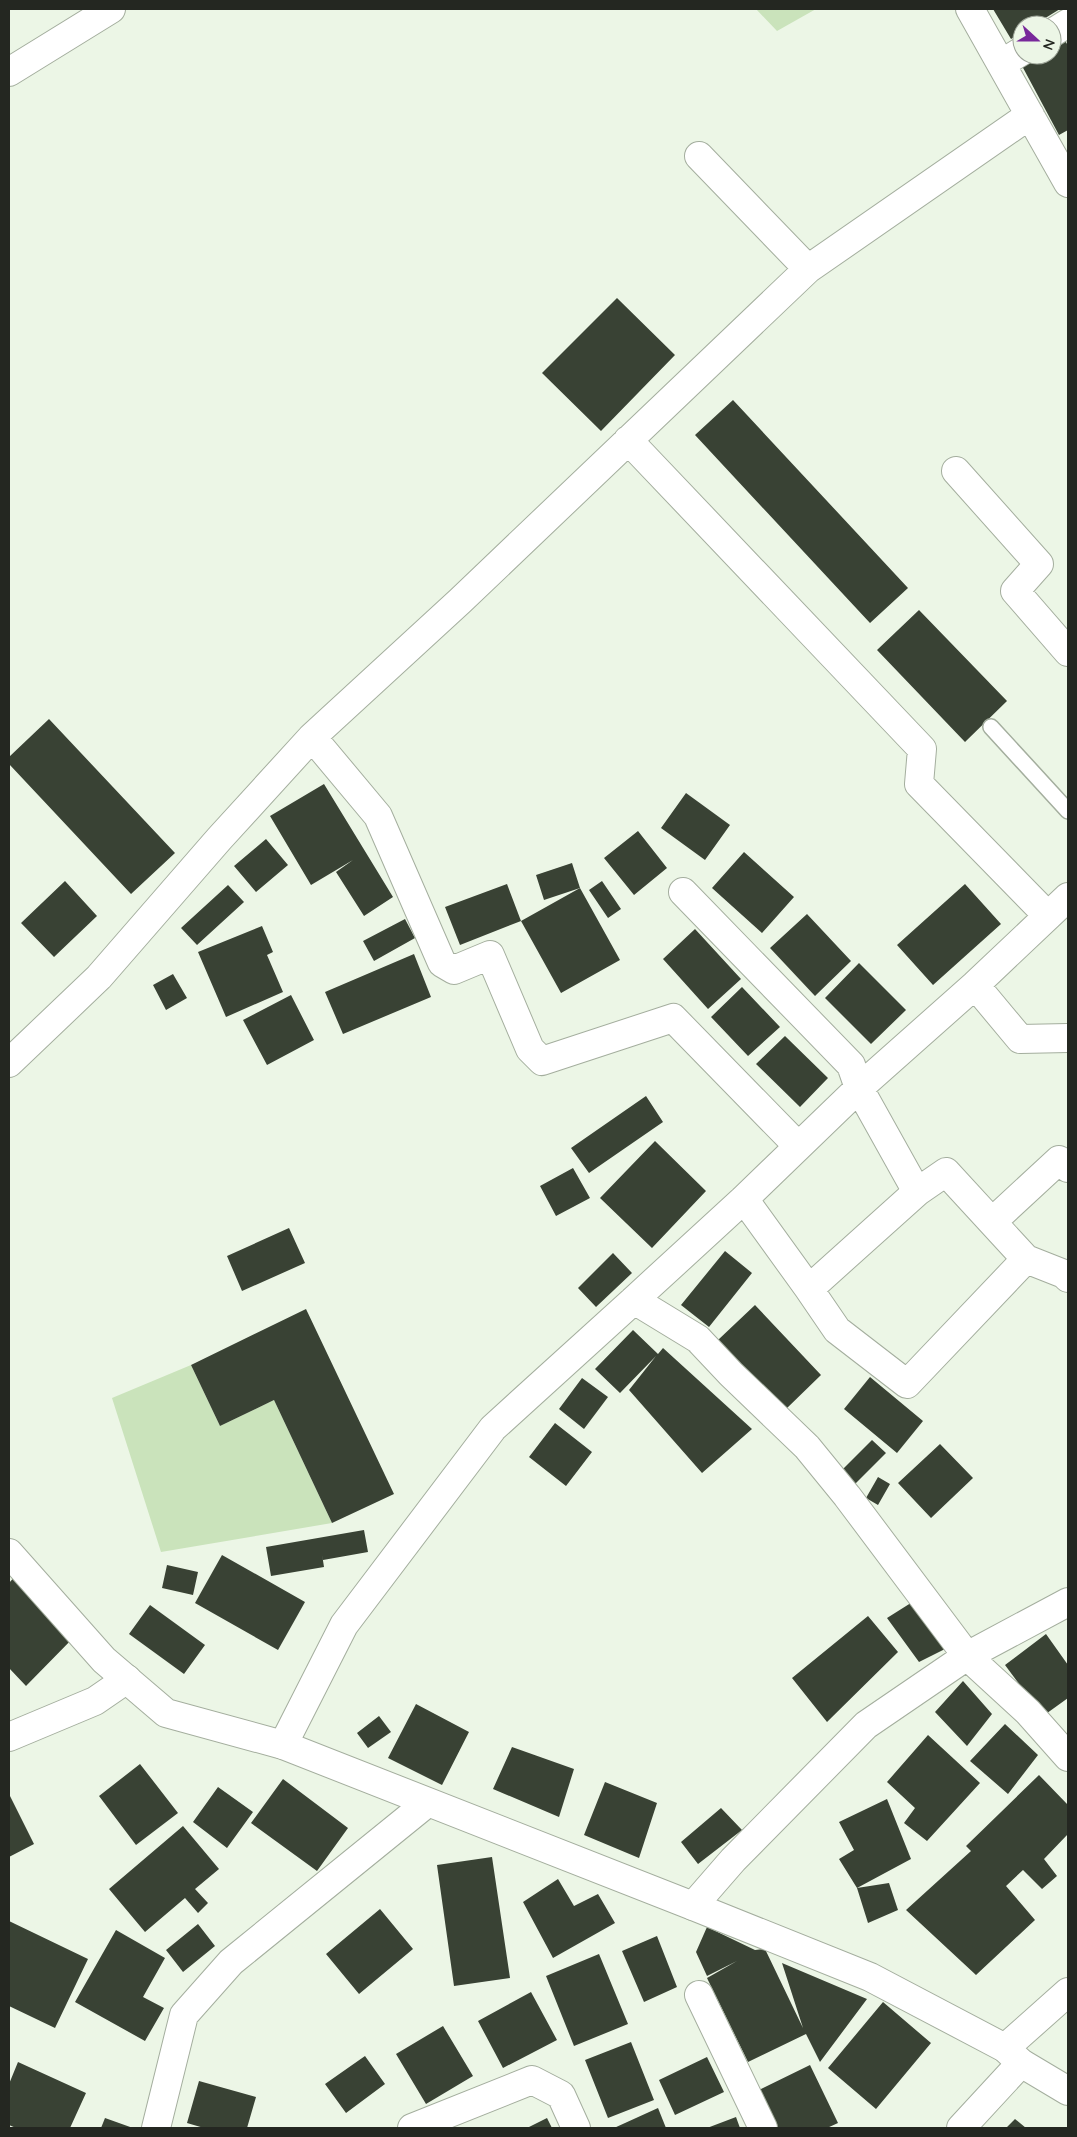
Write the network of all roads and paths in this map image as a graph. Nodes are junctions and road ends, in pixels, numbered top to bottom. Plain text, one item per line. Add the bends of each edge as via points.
1 (111, 9) edge
2 (970, 9) edge
3 (1012, 57) edge
4 (1014, 65) edge
5 (9, 72) edge
6 (1030, 115) junction
7 (699, 156) dead end
8 (1068, 183) edge
9 (808, 269) junction
10 (628, 440) junction
11 (956, 471) dead end
12 (1068, 652) edge
13 (991, 728) dead end
14 (312, 737) junction
15 (1068, 811) edge
16 (683, 892) dead end
17 (1068, 897) edge
18 (1048, 916) junction
19 (975, 984) junction
20 (1068, 1038) edge
21 (9, 1063) edge
22 (859, 1088) junction
23 (798, 1146) junction
24 (1068, 1168) edge
25 (917, 1192) junction
26 (744, 1199) junction
27 (992, 1222) junction
28 (1026, 1259) junction
29 (1068, 1278) edge
30 (809, 1289) junction
31 (634, 1300) junction
32 (9, 1553) edge
33 (1068, 1602) edge
34 (967, 1656) junction
35 (127, 1679) junction
36 (9, 1737) edge
37 (283, 1745) junction
38 (1068, 1757) edge
39 (428, 1803) junction
40 (693, 1906) junction
41 (1068, 1992) edge
42 (699, 1995) dead end
43 (1013, 2056) junction
44 (1068, 2091) edge
45 (156, 2128) edge
46 (412, 2128) edge
47 (576, 2128) edge
48 (763, 2128) edge
49 (961, 2128) edge

1 - 5 street
2 - 3 street
4 - 6 street
6 - 8 street
6 - 9 street
7 - 9 street
9 - 10 street
10 - 14 street
10 - 18 street via 922,749 919,784
11 - 12 street via 1039,564 1015,591
13 - 15 lane
14 - 21 street via 99,977
14 - 23 street via 378,816 442,962 454,970 490,955 530,1049 542,1061 673,1018
16 - 22 street via 851,1065
17 - 18 street
18 - 19 street
19 - 20 street via 1020,1039
19 - 22 street
22 - 23 street
22 - 25 street
23 - 26 street
24 - 27 street via 1059,1160
25 - 27 street via 946,1172
25 - 30 street
26 - 30 street
26 - 31 street
27 - 28 street
28 - 29 street
28 - 30 street via 907,1384 836,1330
31 - 34 street via 698,1339 807,1447
31 - 37 street via 493,1428 344,1625
32 - 35 street via 104,1660
33 - 34 street
34 - 38 street via 1028,1712
34 - 40 street via 866,1725 733,1860
35 - 36 street via 95,1702
35 - 37 street via 166,1713
37 - 39 street
39 - 40 street
39 - 45 street via 231,1962 184,2015
40 - 43 street via 870,1977
41 - 43 street
42 - 48 street
43 - 44 street
43 - 49 street
46 - 47 street via 532,2080 561,2096

